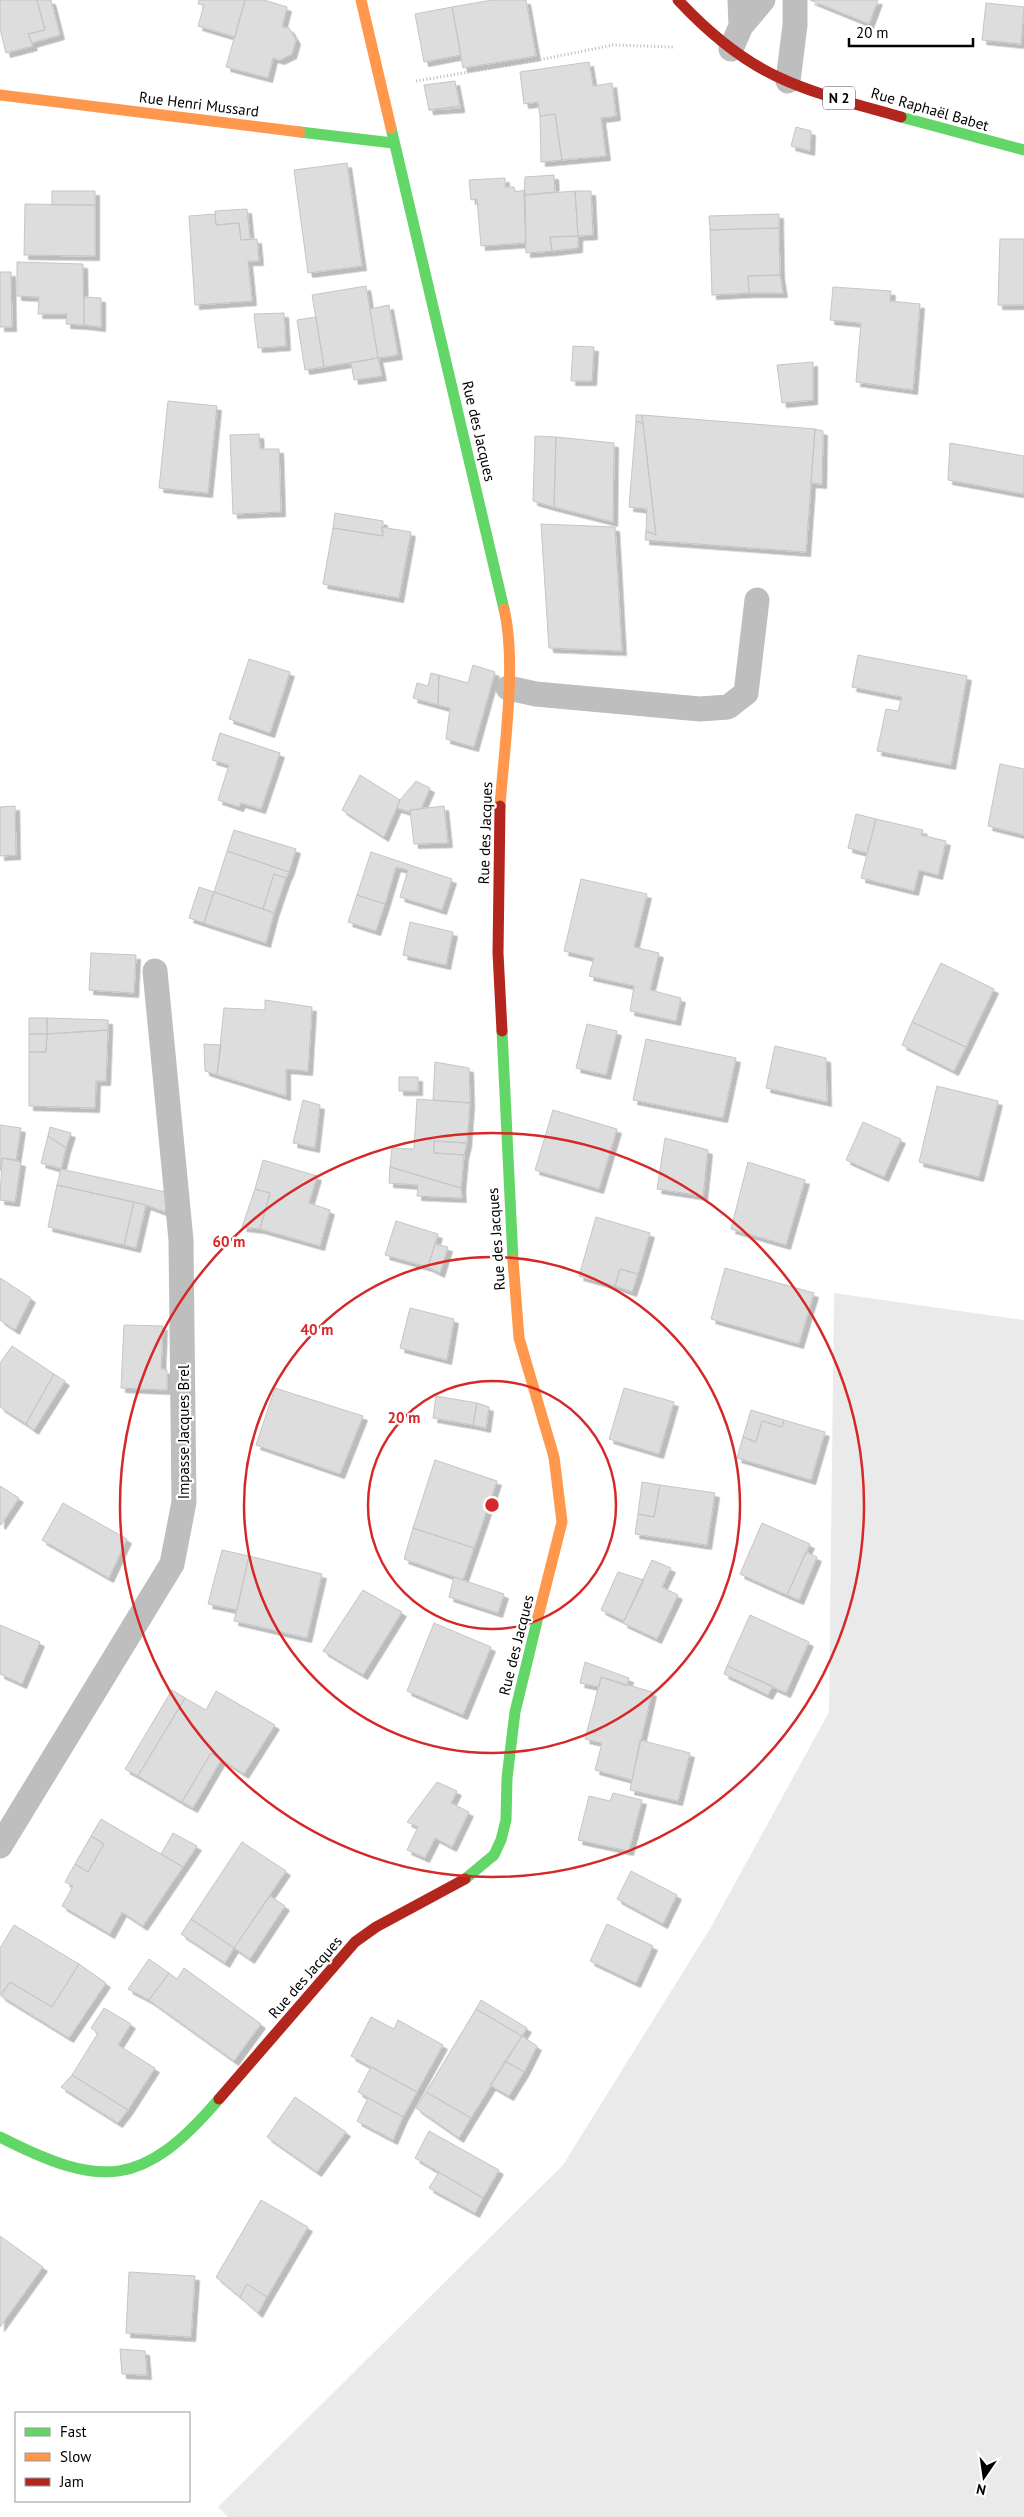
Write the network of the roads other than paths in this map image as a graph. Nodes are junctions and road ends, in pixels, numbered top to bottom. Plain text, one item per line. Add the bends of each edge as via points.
1 (361, 0) edge
2 (678, 0) edge
3 (740, 0) edge
4 (764, 0) edge
5 (795, 0) edge
6 (741, 26) junction
7 (732, 49) junction
8 (788, 81) junction
9 (0, 95) edge
10 (393, 143) junction
11 (1024, 150) edge
12 (757, 600) dead end
13 (508, 688) junction
14 (155, 971) dead end
15 (0, 1846) edge
16 (0, 2137) edge

1 - 10 street, Rue des Jacques
2 - 7 street, Rue Raphaël Babet / N 2
3 - 6 lane
4 - 6 lane
5 - 8 lane
6 - 7 lane
7 - 8 street, Rue Raphaël Babet / N 2 via 767,72
8 - 11 street, Rue Raphaël Babet / N 2 via 902,118
9 - 10 street, Rue Henri Mussard
10 - 13 street, Rue des Jacques via 509,628
12 - 13 lane via 746,693 728,707 700,709 536,694
13 - 16 street, Rue des Jacques via 499,826 498,953 511,1240 519,1338 554,1457 562,1522 515,1712 506,1820 501,1840 494,1855 472,1875 376,1927 355,1942 198,2124 146,2164 114,2172 79,2171 42,2159
14 - 15 lane, Impasse Jacques Brel via 181,1240 184,1502 172,1564

